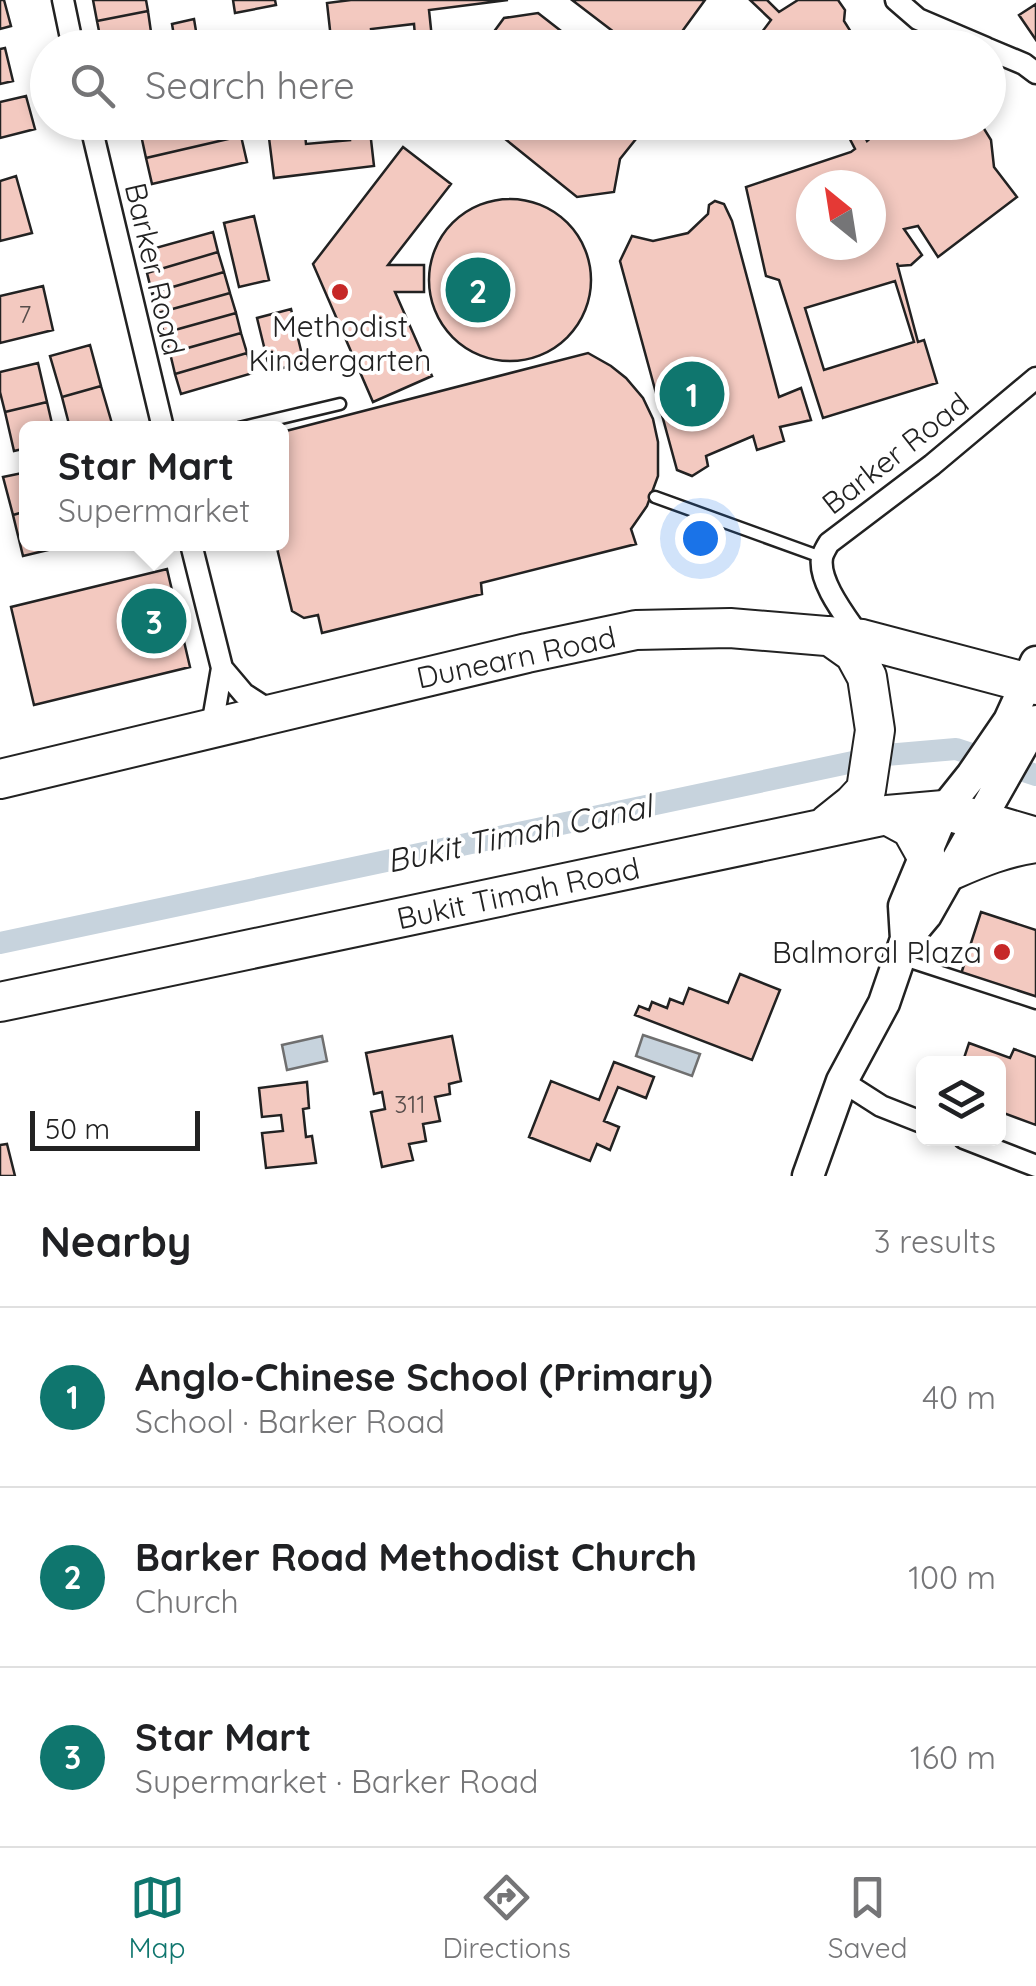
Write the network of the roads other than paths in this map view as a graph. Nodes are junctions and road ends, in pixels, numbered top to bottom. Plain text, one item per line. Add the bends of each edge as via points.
1 (63, 0) edge
2 (896, 0) edge
3 (69, 30) edge
4 (946, 30) edge
5 (1006, 56) edge
6 (1036, 73) edge
7 (94, 140) edge
8 (1036, 378) edge
9 (340, 404) dead end
10 (161, 421) edge
11 (268, 421) edge
12 (655, 497) dead end
13 (193, 551) edge
14 (822, 556) junction
15 (846, 637) junction
16 (222, 668) junction
17 (1033, 676) edge
18 (273, 712) junction
19 (1025, 724) edge
20 (212, 726) junction
21 (0, 778) edge
22 (986, 779) junction
23 (877, 802) junction
24 (944, 810) junction
25 (981, 820) junction
26 (1036, 840) edge
27 (938, 862) junction
28 (903, 949) junction
29 (0, 1002) edge
30 (1036, 1003) edge
31 (842, 1081) junction
32 (916, 1119) edge
33 (985, 1146) edge
34 (1036, 1166) edge
35 (808, 1176) edge

1 - 3 street
2 - 4 street
5 - 6 street
7 - 10 street, Barker Road
8 - 14 street, Barker Road via 829,543
9 - 11 lane
12 - 14 lane
13 - 16 street
14 - 15 street, Barker Road
15 - 17 highway, Dunearn Road
15 - 18 highway, Dunearn Road via 730,628 636,630
15 - 23 highway via 867,677
16 - 18 street via 244,694
16 - 20 street
17 - 19 street
18 - 20 highway, Dunearn Road
19 - 22 street
20 - 21 highway, Dunearn Road
22 - 24 street
22 - 25 street
23 - 24 highway, Bukit Timah Road
23 - 27 highway
23 - 29 highway, Bukit Timah Road via 822,828
24 - 25 highway, Bukit Timah Road
24 - 27 street
25 - 26 highway, Bukit Timah Road
25 - 27 street
26 - 27 highway
27 - 28 street via 904,906
28 - 30 lane
28 - 31 street via 884,1003
31 - 32 street
31 - 35 street
33 - 34 street

